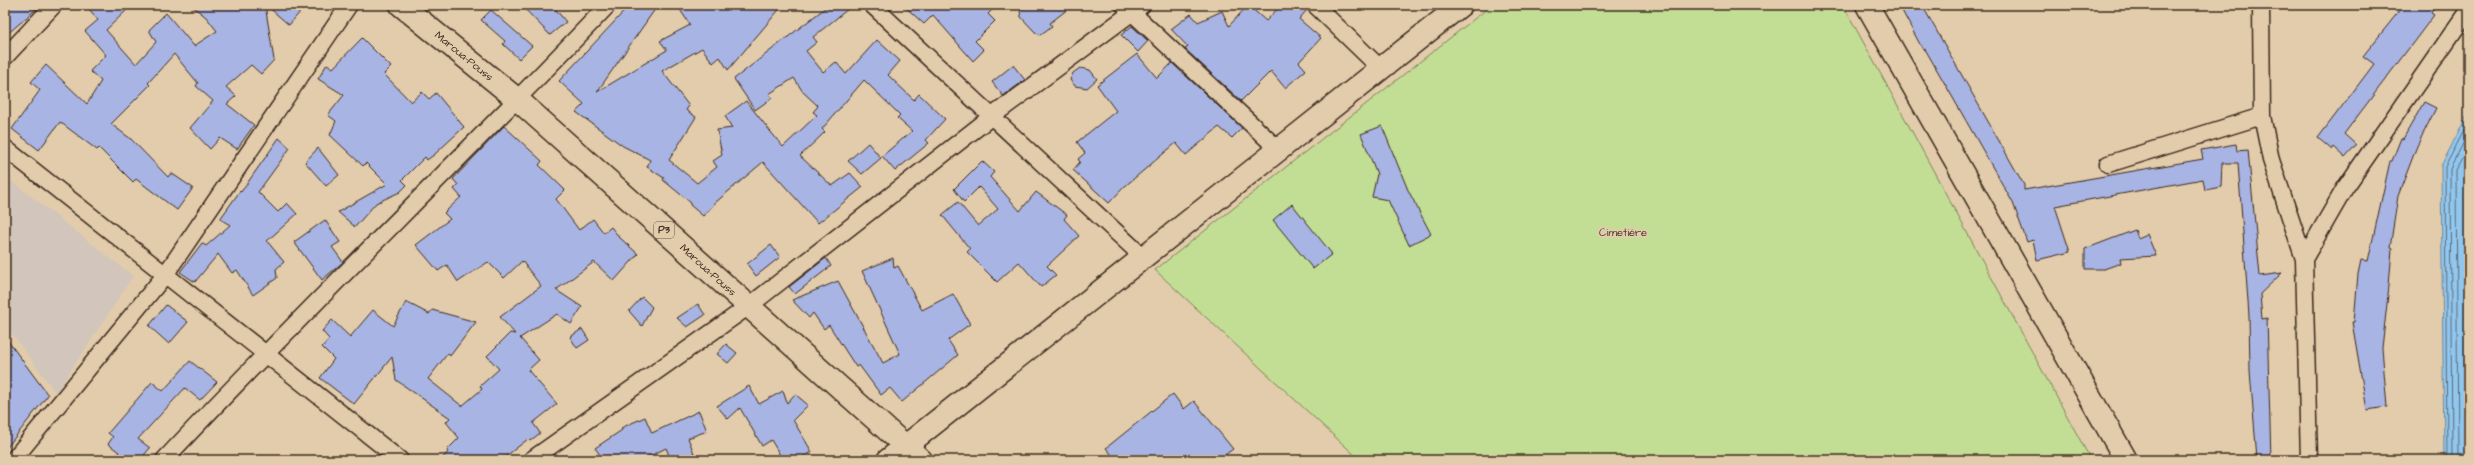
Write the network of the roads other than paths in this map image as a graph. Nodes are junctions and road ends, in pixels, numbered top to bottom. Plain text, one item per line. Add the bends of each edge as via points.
1 (54, 5) edge
2 (349, 5) edge
3 (401, 5) edge
4 (608, 5) edge
5 (872, 5) edge
6 (1315, 5) edge
7 (1461, 5) edge
8 (1867, 5) edge
9 (2261, 5) edge
10 (1133, 8) edge
11 (2469, 10) edge
12 (5, 57) edge
13 (1380, 68) junction
14 (518, 100) junction
15 (2262, 116) junction
16 (991, 117) junction
17 (5, 148) edge
18 (1279, 150) junction
19 (2108, 164) dead end
20 (1142, 257) junction
21 (2304, 259) junction
22 (165, 275) junction
23 (749, 306) junction
24 (266, 352) junction
25 (905, 445) junction
26 (13, 460) edge
27 (164, 460) edge
28 (400, 460) edge
29 (531, 460) edge
30 (888, 460) edge
31 (921, 460) edge
32 (2126, 460) edge
33 (2309, 460) edge

1 - 12 street
2 - 22 street
3 - 14 main road, Maroua-Pouss / P3
4 - 14 street
5 - 16 street
6 - 13 street
7 - 13 main road
8 - 32 main road
9 - 15 street
10 - 16 street
10 - 18 street
11 - 21 street via 2345,188
13 - 18 main road
14 - 23 main road, Maroua-Pouss / P3
14 - 24 street
15 - 19 street
15 - 21 street via 2271,160
16 - 20 street
16 - 23 street
17 - 22 street
18 - 20 main road
20 - 25 main road
21 - 33 street
22 - 24 street
22 - 26 street
23 - 25 main road, Maroua-Pouss / P3
23 - 29 street
24 - 27 street
24 - 28 street
25 - 30 main road
25 - 31 main road, Maroua-Pouss / P3

